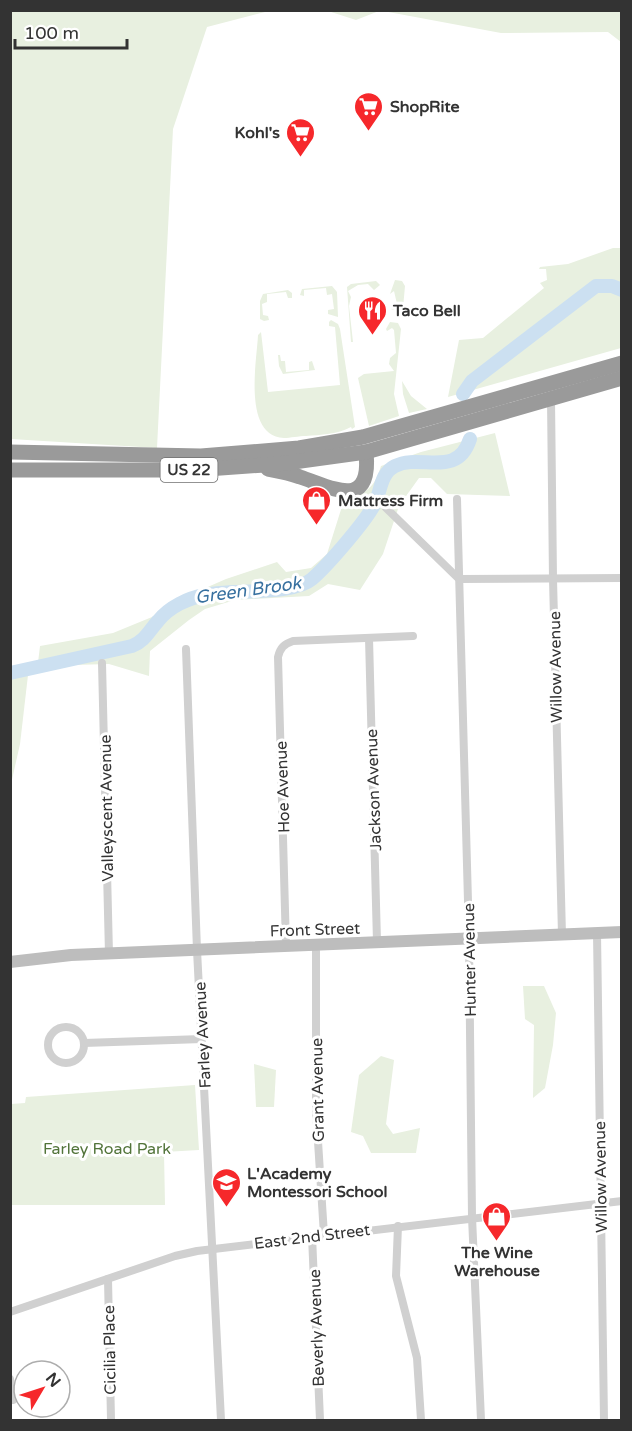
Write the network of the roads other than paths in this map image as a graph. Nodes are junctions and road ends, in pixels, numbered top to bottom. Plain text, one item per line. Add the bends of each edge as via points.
1 (621, 363) edge
2 (621, 378) edge
3 (551, 399) junction
4 (10, 452) edge
5 (366, 452) junction
6 (256, 466) junction
7 (10, 470) edge
8 (457, 500) dead end
9 (386, 508) dead end
10 (621, 578) edge
11 (459, 579) junction
12 (553, 579) junction
13 (413, 636) dead end
14 (369, 638) junction
15 (186, 649) dead end
16 (102, 663) dead end
17 (621, 932) edge
18 (597, 933) junction
19 (562, 934) junction
20 (470, 938) junction
21 (377, 942) junction
22 (316, 945) junction
23 (286, 946) junction
24 (197, 950) junction
25 (109, 954) junction
26 (10, 962) edge
27 (202, 1039) junction
28 (84, 1043) junction
29 (621, 1201) edge
30 (600, 1203) junction
31 (472, 1217) junction
32 (398, 1226) junction
33 (324, 1235) junction
34 (312, 1236) junction
35 (212, 1248) junction
36 (108, 1280) junction
37 (10, 1312) edge
38 (111, 1420) edge
39 (221, 1420) edge
40 (320, 1420) edge
41 (421, 1420) edge
42 (481, 1420) edge
43 (604, 1420) edge

1 - 4 highway, US 22 via 363,437 299,447 201,456
2 - 3 highway, US 22
3 - 5 highway, US 22
3 - 12 street, Willow Avenue
5 - 6 highway, US 22
5 - 6 highway via 365,481 350,490 334,490
6 - 7 highway, US 22 via 175,471
8 - 11 street, Hunter Avenue
9 - 11 street
10 - 12 street
11 - 12 street
11 - 20 street, Hunter Avenue
12 - 19 street, Willow Avenue
13 - 14 street
14 - 21 street, Jackson Avenue
14 - 23 street, Hoe Avenue via 293,641 283,646 278,657
15 - 24 street, Farley Avenue
16 - 25 street, Valleyscent Avenue
17 - 18 street, Front Street
18 - 19 street, Front Street
18 - 30 street, Willow Avenue
19 - 20 street, Front Street
20 - 21 street, Front Street
20 - 31 street, Hunter Avenue
21 - 22 street, Front Street
22 - 23 street, Front Street
22 - 33 street, Grant Avenue via 315,1110
23 - 24 street, Front Street
24 - 25 street, Front Street
24 - 27 street, Farley Avenue
25 - 26 street, Front Street
27 - 28 street
27 - 35 street, Farley Avenue
28 - 28 street via 76,1030 61,1027 52,1033 48,1044 55,1059 65,1063 81,1055
29 - 30 street, East 2nd Street
30 - 31 street, East 2nd Street
30 - 43 street, Willow Avenue
31 - 32 street, East 2nd Street
31 - 42 street, Hunter Avenue
32 - 33 street, East 2nd Street
32 - 41 street via 396,1276 417,1358
33 - 34 street, East 2nd Street
34 - 35 street, East 2nd Street
34 - 40 street, Beverly Avenue
35 - 36 street, East 2nd Street via 175,1256
35 - 39 street, Farley Avenue
36 - 37 street, East 2nd Street
36 - 38 street, Cicilia Place

